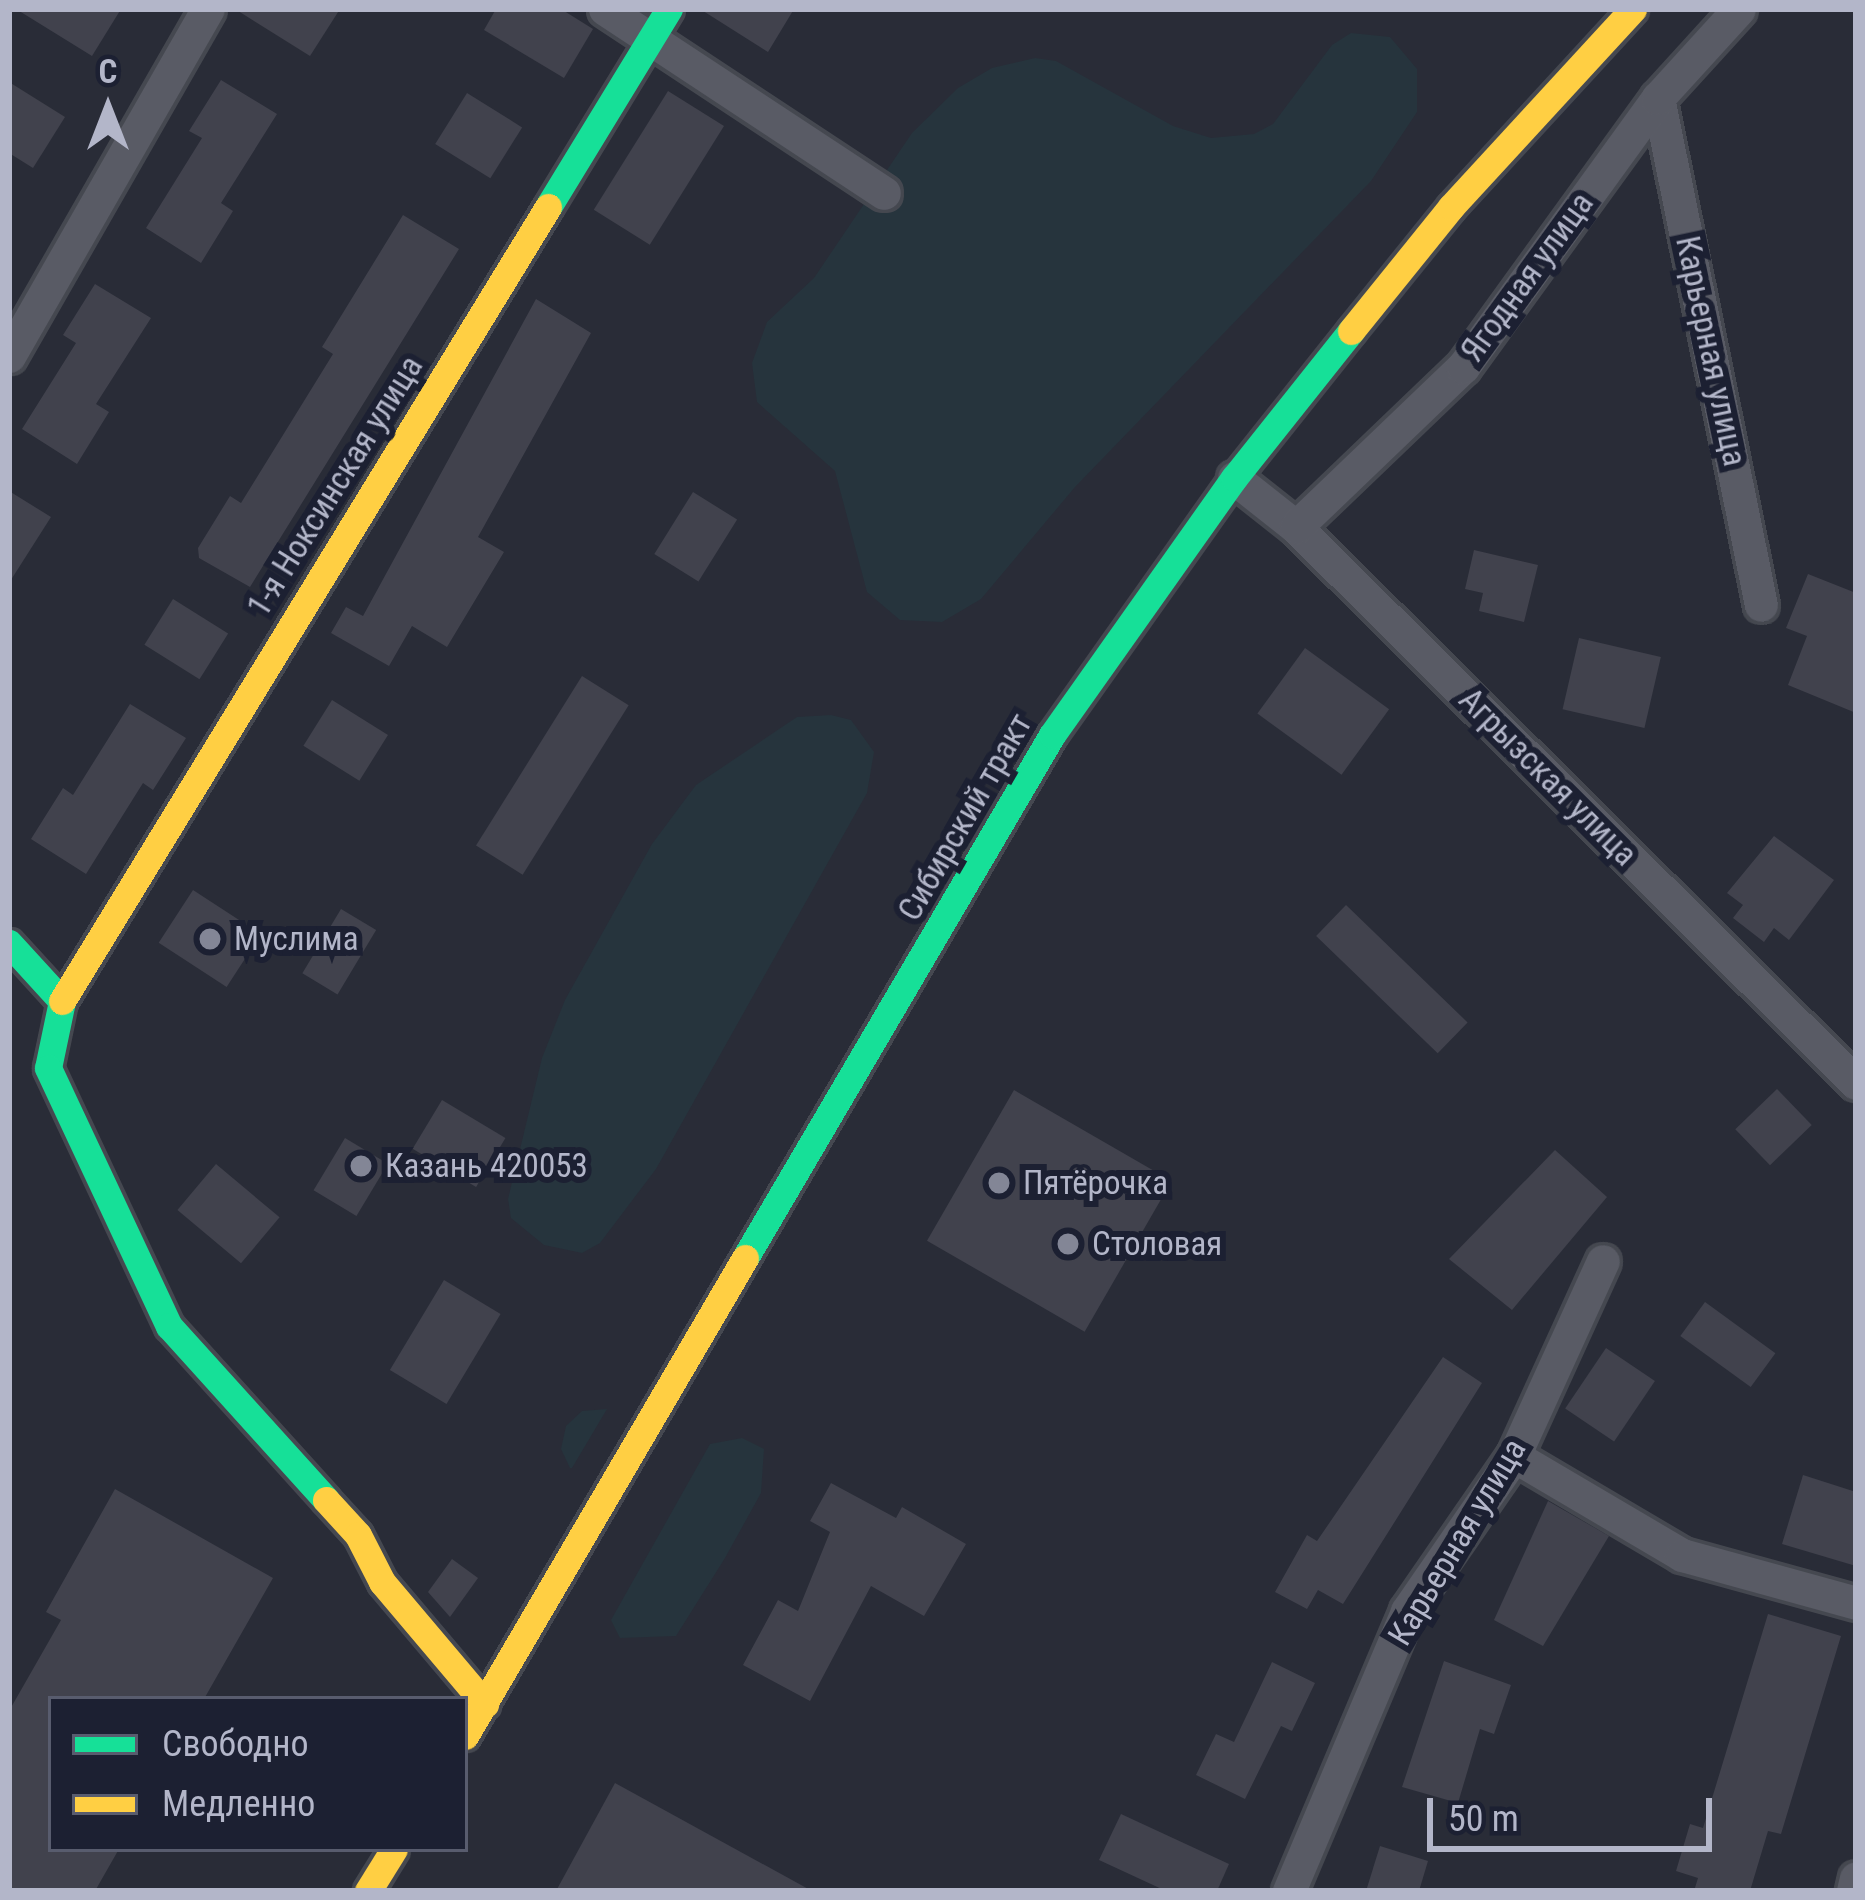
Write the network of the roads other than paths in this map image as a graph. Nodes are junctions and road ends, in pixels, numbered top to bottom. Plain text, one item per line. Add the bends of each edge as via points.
1 (208, 9) edge
2 (605, 9) edge
3 (669, 9) edge
4 (1633, 9) edge
5 (1739, 9) edge
6 (651, 40) junction
7 (1658, 98) junction
8 (884, 193) dead end
9 (9, 356) edge
10 (1234, 478) junction
11 (1296, 527) junction
12 (1761, 605) dead end
13 (9, 943) edge
14 (62, 1001) junction
15 (1856, 1083) edge
16 (1603, 1261) dead end
17 (1514, 1456) junction
18 (1856, 1603) edge
19 (485, 1704) junction
20 (468, 1731) edge
21 (392, 1852) edge
22 (1856, 1878) edge
23 (368, 1891) edge
24 (1288, 1891) edge
25 (1853, 1891) edge

1 - 9 street
2 - 6 street
3 - 6 main road, 1-я Ноксинская улица
4 - 10 main road, Сибирский тракт via 1451,207
5 - 7 street, Ягодная улица
6 - 8 street
6 - 14 main road, 1-я Ноксинская улица
7 - 11 street, Ягодная улица via 1463,367
7 - 12 street, Карьерная улица
10 - 11 street, Агрызская улица
10 - 19 main road, Сибирский тракт via 1052,734
11 - 15 street, Агрызская улица
13 - 14 main road
14 - 19 main road via 49,1068 169,1326 358,1535 382,1582
16 - 17 street, Карьерная улица
17 - 18 street via 1682,1555
17 - 24 street, Карьерная улица via 1407,1611
19 - 20 main road, Сибирский тракт
21 - 23 main road
22 - 25 street

